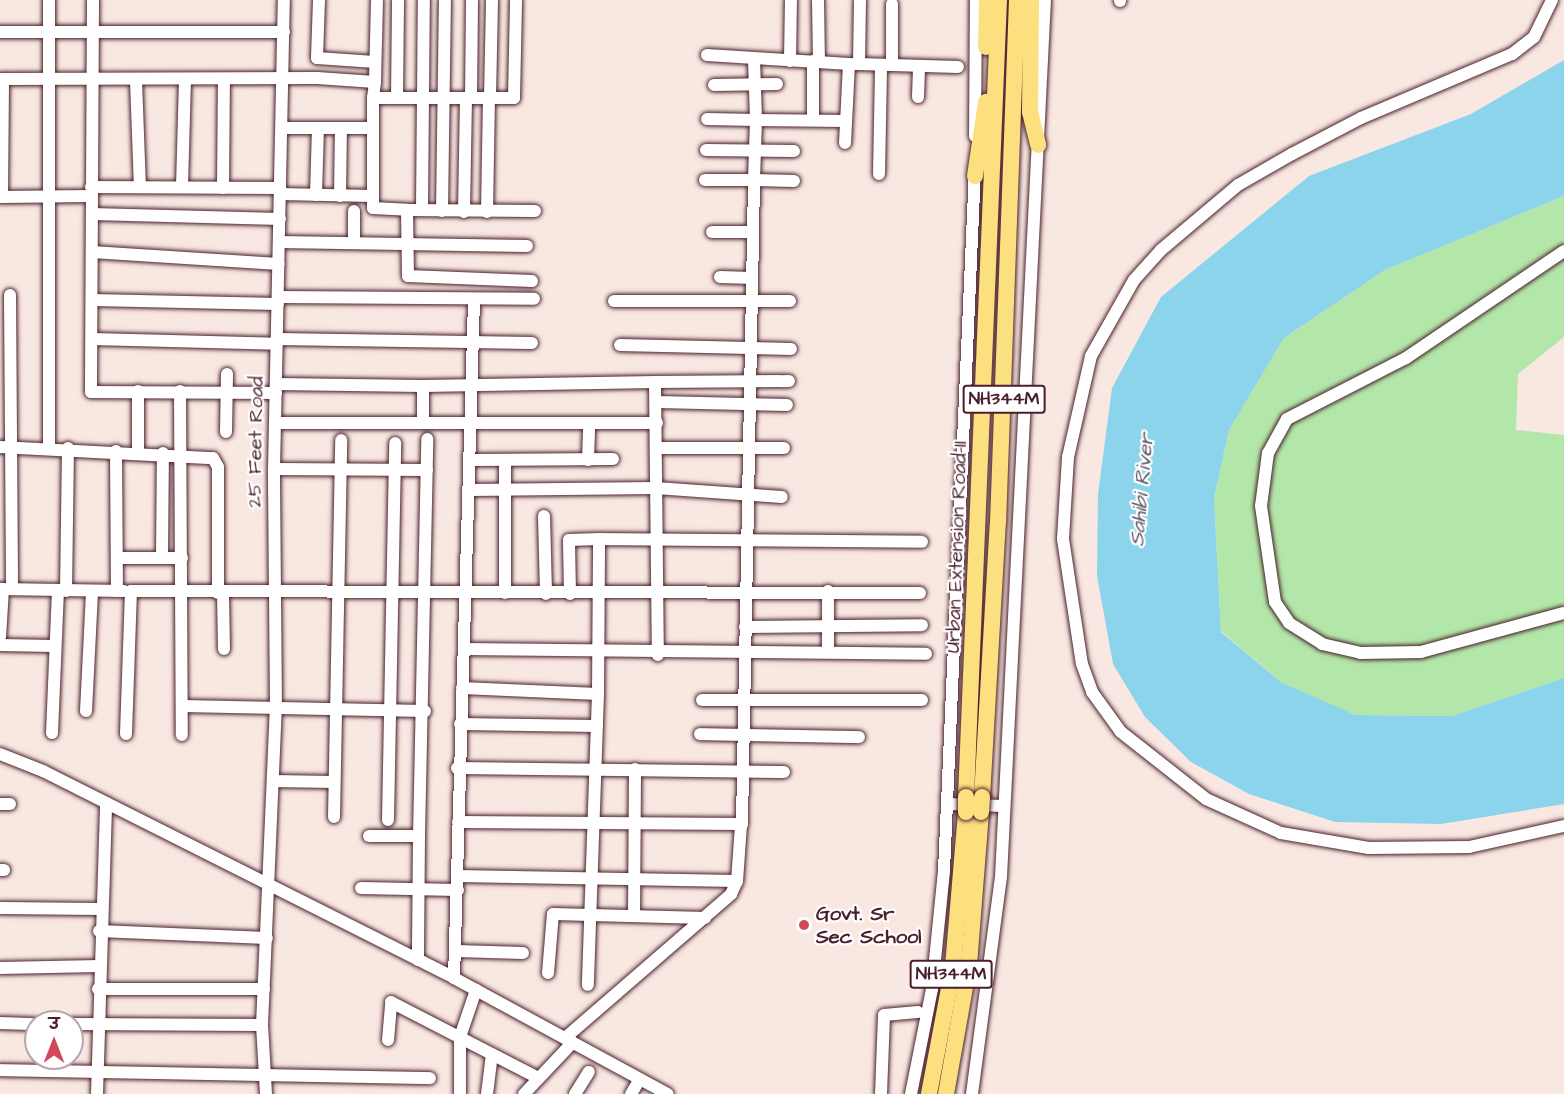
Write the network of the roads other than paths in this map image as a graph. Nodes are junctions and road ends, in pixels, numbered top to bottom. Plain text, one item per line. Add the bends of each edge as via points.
1 (50, 0) edge
2 (93, 0) edge
3 (284, 0) edge
4 (319, 0) edge
5 (377, 0) edge
6 (398, 0) edge
7 (424, 0) edge
8 (445, 0) edge
9 (472, 0) edge
10 (492, 0) edge
11 (516, 0) edge
12 (791, 0) edge
13 (818, 0) edge
14 (860, 0) edge
15 (976, 0) edge
16 (987, 0) edge
17 (999, 0) edge
18 (1017, 0) edge
19 (1031, 0) edge
20 (1046, 0) edge
21 (1552, 0) edge
22 (892, 4) dead end
23 (0, 32) edge
24 (284, 32) junction
25 (92, 33) junction
26 (47, 34) junction
27 (706, 55) dead end
28 (754, 59) junction
29 (790, 61) junction
30 (816, 61) junction
31 (375, 62) junction
32 (854, 64) junction
33 (886, 65) junction
34 (919, 66) junction
35 (957, 67) dead end
36 (47, 78) junction
37 (92, 78) junction
38 (283, 78) junction
39 (2, 79) edge
40 (136, 80) junction
41 (224, 80) junction
42 (184, 81) junction
43 (375, 82) junction
44 (755, 83) junction
45 (777, 84) dead end
46 (714, 85) dead end
47 (490, 97) junction
48 (918, 97) dead end
49 (373, 98) junction
50 (397, 98) junction
51 (425, 98) junction
52 (444, 98) junction
53 (468, 98) junction
54 (707, 119) dead end
55 (756, 120) junction
56 (813, 120) junction
57 (845, 121) junction
58 (282, 128) junction
59 (318, 128) junction
60 (341, 128) junction
61 (373, 128) junction
62 (845, 143) dead end
63 (1038, 145) junction
64 (706, 150) dead end
65 (756, 150) junction
66 (794, 151) dead end
67 (879, 174) dead end
68 (975, 176) junction
69 (705, 180) dead end
70 (754, 180) junction
71 (794, 181) dead end
72 (140, 187) junction
73 (182, 188) junction
74 (223, 188) junction
75 (91, 191) junction
76 (280, 191) junction
77 (316, 195) junction
78 (339, 196) junction
79 (373, 196) junction
80 (1, 197) edge
81 (49, 197) junction
82 (407, 210) junction
83 (422, 210) junction
84 (354, 211) dead end
85 (442, 211) junction
86 (535, 211) dead end
87 (464, 212) junction
88 (487, 212) junction
89 (92, 214) junction
90 (280, 219) junction
91 (711, 232) dead end
92 (753, 232) junction
93 (279, 242) junction
94 (354, 243) junction
95 (407, 246) junction
96 (527, 246) dead end
97 (1564, 251) edge
98 (92, 252) junction
99 (279, 264) junction
100 (720, 277) dead end
101 (752, 278) junction
102 (532, 281) dead end
103 (10, 295) dead end
104 (474, 299) junction
105 (534, 299) dead end
106 (92, 300) junction
107 (278, 301) junction
108 (614, 301) dead end
109 (751, 301) junction
110 (790, 301) dead end
111 (92, 339) junction
112 (277, 342) junction
113 (474, 342) junction
114 (532, 343) dead end
115 (620, 345) dead end
116 (749, 348) junction
117 (790, 349) dead end
118 (227, 374) dead end
119 (749, 381) junction
120 (789, 381) dead end
121 (655, 382) junction
122 (423, 386) junction
123 (473, 386) junction
124 (276, 388) junction
125 (138, 391) junction
126 (180, 391) junction
127 (226, 392) junction
128 (657, 402) junction
129 (750, 404) junction
130 (787, 405) dead end
131 (423, 421) junction
132 (472, 422) junction
133 (275, 423) junction
134 (589, 423) junction
135 (657, 423) junction
136 (226, 432) dead end
137 (341, 440) dead end
138 (427, 440) dead end
139 (395, 443) dead end
140 (6, 447) edge
141 (49, 447) junction
142 (68, 448) junction
143 (656, 448) junction
144 (784, 448) dead end
145 (750, 449) junction
146 (116, 451) junction
147 (138, 452) junction
148 (163, 453) junction
149 (184, 454) junction
150 (588, 459) junction
151 (613, 459) dead end
152 (472, 460) junction
153 (505, 460) junction
154 (274, 469) junction
155 (340, 470) junction
156 (394, 470) junction
157 (427, 470) junction
158 (656, 488) junction
159 (504, 489) junction
160 (471, 490) junction
161 (749, 495) junction
162 (782, 497) dead end
163 (544, 516) dead end
164 (655, 537) junction
165 (599, 539) junction
166 (751, 540) junction
167 (922, 542) dead end
168 (117, 558) junction
169 (162, 558) junction
170 (182, 558) junction
171 (5, 589) edge
172 (746, 589) junction
173 (62, 591) junction
174 (92, 591) junction
175 (117, 591) junction
176 (131, 591) junction
177 (828, 591) junction
178 (182, 592) junction
179 (221, 593) junction
180 (505, 593) junction
181 (920, 593) dead end
182 (275, 594) junction
183 (340, 594) junction
184 (394, 594) junction
185 (426, 594) junction
186 (464, 594) junction
187 (546, 594) junction
188 (570, 594) junction
189 (600, 594) junction
190 (656, 594) junction
191 (1564, 614) edge
192 (922, 625) dead end
193 (829, 626) junction
194 (745, 627) junction
195 (0, 637) edge
196 (0, 645) edge
197 (54, 646) junction
198 (224, 649) dead end
199 (464, 649) junction
200 (599, 652) junction
201 (745, 652) junction
202 (828, 652) junction
203 (926, 654) dead end
204 (658, 655) junction
205 (462, 688) junction
206 (597, 693) junction
207 (743, 699) junction
208 (702, 700) dead end
209 (922, 700) dead end
210 (182, 706) junction
211 (276, 709) junction
212 (337, 709) junction
213 (392, 709) junction
214 (86, 711) dead end
215 (425, 711) junction
216 (460, 724) junction
217 (597, 726) junction
218 (52, 733) dead end
219 (126, 734) dead end
220 (700, 734) dead end
221 (182, 735) dead end
222 (742, 736) junction
223 (860, 737) dead end
224 (0, 754) edge
225 (457, 768) junction
226 (596, 768) junction
227 (635, 770) junction
228 (742, 772) junction
229 (784, 772) dead end
230 (273, 781) junction
231 (334, 782) junction
232 (106, 803) junction
233 (948, 804) junction
234 (974, 805) junction
235 (1004, 806) junction
236 (334, 817) dead end
237 (388, 820) dead end
238 (458, 822) junction
239 (594, 824) junction
240 (635, 825) junction
241 (741, 825) junction
242 (1564, 826) edge
243 (369, 836) dead end
244 (419, 836) junction
245 (971, 856) junction
246 (457, 876) junction
247 (593, 880) junction
248 (634, 880) junction
249 (737, 881) junction
250 (268, 884) junction
251 (361, 888) dead end
252 (418, 889) junction
253 (458, 891) junction
254 (0, 908) edge
255 (100, 909) junction
256 (590, 916) junction
257 (634, 916) junction
258 (705, 918) junction
259 (99, 932) junction
260 (267, 938) junction
261 (457, 951) junction
262 (523, 953) dead end
263 (418, 960) junction
264 (99, 966) junction
265 (0, 968) edge
266 (549, 973) dead end
267 (454, 978) junction
268 (588, 984) dead end
269 (98, 989) junction
270 (264, 989) junction
271 (476, 990) junction
272 (918, 1011) dead end
273 (0, 1023) edge
274 (24, 1024) edge
275 (84, 1024) edge
276 (99, 1025) junction
277 (262, 1025) junction
278 (460, 1037) junction
279 (388, 1040) dead end
280 (569, 1040) junction
281 (492, 1054) junction
282 (97, 1068) junction
283 (0, 1070) edge
284 (265, 1071) junction
285 (589, 1072) dead end
286 (430, 1078) dead end
287 (538, 1078) junction
288 (640, 1079) junction
289 (97, 1094) edge
290 (266, 1094) edge
291 (460, 1094) edge
292 (487, 1094) edge
293 (524, 1094) edge
294 (575, 1094) edge
295 (631, 1094) edge
296 (668, 1094) edge
297 (881, 1094) edge
298 (911, 1094) edge
299 (929, 1094) edge
300 (946, 1094) edge
301 (972, 1094) edge

1 - 26 street
2 - 25 street
3 - 24 street, 25 Feet Road
4 - 31 street via 317,58
5 - 31 street
6 - 50 street
7 - 51 street
8 - 52 street
9 - 53 street
10 - 47 street
11 - 47 street via 516,94
12 - 29 street
13 - 30 street
14 - 32 street
15 - 68 street
16 - 68 highway via 986,103
17 - 234 highway, Urban Extension Road-II / NH344M
18 - 234 highway, Urban Extension Road-II / NH344M via 998,523
19 - 63 highway via 1030,112
20 - 63 street
21 - 242 street via 1534,38 1512,54 1361,118 1238,185 1154,257 1108,319 1091,356 1068,457 1063,538 1082,664 1092,693 1121,732 1206,799 1275,831 1369,848 1469,847
22 - 33 street
23 - 26 street
24 - 25 street
24 - 38 street, 25 Feet Road
25 - 26 street
25 - 37 street
26 - 36 street
27 - 28 street
28 - 29 street
28 - 44 street
29 - 30 street
30 - 32 street
30 - 56 street
31 - 43 street
32 - 33 street
32 - 57 street
33 - 34 street
33 - 67 street
34 - 35 street
34 - 48 street
36 - 37 street
36 - 39 street
36 - 81 street
37 - 40 street
37 - 75 street
38 - 41 street
38 - 43 street
38 - 58 street, 25 Feet Road
39 - 80 street
40 - 42 street
40 - 72 street
41 - 42 street
41 - 74 street
42 - 73 street
43 - 49 street
44 - 45 street
44 - 46 street
44 - 55 street
47 - 53 street
47 - 88 street
49 - 50 street
49 - 61 street
50 - 51 street
51 - 52 street
51 - 83 street
52 - 53 street
52 - 85 street
53 - 87 street
54 - 55 street
55 - 56 street
55 - 65 street
56 - 57 street
57 - 62 street
58 - 59 street
58 - 76 street, 25 Feet Road
59 - 60 street
59 - 77 street
60 - 61 street
60 - 78 street
61 - 79 street
63 - 235 street
64 - 65 street
65 - 66 street
65 - 70 street
68 - 233 street
69 - 70 street
70 - 71 street
70 - 92 street
72 - 73 street
72 - 75 street
73 - 74 street
74 - 76 street
75 - 81 street
75 - 89 street
76 - 77 street
76 - 90 street, 25 Feet Road
77 - 78 street
78 - 79 street
79 - 82 street via 374,210
80 - 81 street
81 - 141 street
82 - 83 street
82 - 95 street
83 - 85 street
84 - 94 street
85 - 87 street
86 - 88 street
87 - 88 street
89 - 90 street
89 - 98 street
90 - 93 street, 25 Feet Road
91 - 92 street
92 - 101 street
93 - 94 street
93 - 99 street, 25 Feet Road
94 - 95 street
95 - 96 street
95 - 102 street via 411,278
97 - 191 street via 1406,358 1287,419 1268,453 1261,506 1275,602 1288,623 1322,644 1360,653 1421,652
98 - 99 street
98 - 106 street
99 - 107 street, 25 Feet Road
100 - 101 street
101 - 109 street
103 - 140 street
104 - 105 street
104 - 107 street
104 - 113 street
106 - 107 street
106 - 111 street
107 - 112 street, 25 Feet Road
108 - 109 street
109 - 110 street
109 - 116 street
111 - 112 street
111 - 125 street via 91,392
112 - 113 street
112 - 124 street, 25 Feet Road
113 - 114 street
113 - 123 street
115 - 116 street
116 - 117 street
116 - 119 street
118 - 127 street
119 - 120 street
119 - 121 street
119 - 129 street
121 - 123 street
121 - 128 street
122 - 123 street
122 - 124 street
122 - 131 street
123 - 132 street
124 - 127 street
124 - 133 street, 25 Feet Road
125 - 126 street
125 - 147 street
126 - 127 street
126 - 149 street
127 - 136 street
128 - 129 street
128 - 135 street
129 - 130 street
129 - 145 street
131 - 132 street
131 - 133 street
132 - 134 street
132 - 152 street
133 - 154 street, 25 Feet Road
134 - 135 street
134 - 150 street
135 - 143 street
137 - 155 street
138 - 157 street
139 - 156 street
140 - 141 street
140 - 171 street
141 - 142 street
142 - 146 street
142 - 173 street
143 - 145 street
143 - 158 street
144 - 145 street
145 - 161 street
146 - 147 street
146 - 168 street
147 - 148 street
148 - 149 street
148 - 169 street
149 - 170 street
149 - 179 street via 213,458 218,467
150 - 151 street
150 - 153 street
152 - 153 street
152 - 160 street
153 - 159 street
154 - 155 street
154 - 182 street, 25 Feet Road
155 - 156 street
155 - 183 street
156 - 157 street
156 - 184 street
157 - 185 street
158 - 159 street
158 - 161 street
158 - 164 street
159 - 160 street
159 - 180 street
160 - 186 street
161 - 162 street
161 - 166 street
163 - 187 street
164 - 165 street
164 - 166 street
164 - 190 street
165 - 188 street via 569,540
165 - 189 street
166 - 167 street
166 - 172 street
168 - 169 street
168 - 175 street
169 - 170 street
170 - 178 street
171 - 173 street
171 - 195 street
172 - 177 street
172 - 190 street
172 - 194 street
173 - 174 street
173 - 197 street
174 - 175 street
174 - 214 street
175 - 176 street
176 - 178 street
176 - 219 street
177 - 181 street
177 - 193 street
178 - 179 street
178 - 210 street
179 - 182 street
179 - 198 street
180 - 186 street
180 - 187 street
182 - 183 street
182 - 211 street, 25 Feet Road
183 - 184 street
183 - 212 street
184 - 185 street
184 - 213 street
185 - 186 street
185 - 215 street
186 - 199 street
187 - 188 street
188 - 189 street
189 - 190 street
189 - 200 street
190 - 204 street
192 - 193 street
193 - 194 street
193 - 202 street
194 - 201 street
196 - 197 street
197 - 218 street
199 - 200 street
199 - 205 street
200 - 204 street
200 - 206 street
201 - 202 street
201 - 204 street
201 - 207 street
202 - 203 street
205 - 206 street
205 - 216 street
206 - 217 street
207 - 208 street
207 - 209 street
207 - 222 street
210 - 211 street
210 - 221 street
211 - 212 street
211 - 230 street, 25 Feet Road
212 - 213 street
212 - 231 street
213 - 215 street
213 - 237 street
215 - 244 street
216 - 217 street
216 - 225 street
217 - 226 street
220 - 222 street
222 - 223 street
222 - 228 street
224 - 232 street
225 - 226 street
225 - 238 street
226 - 227 street
226 - 239 street
227 - 228 street
227 - 240 street
228 - 229 street
228 - 241 street
230 - 231 street
230 - 250 street, 25 Feet Road
231 - 236 street
232 - 250 street
232 - 255 street
233 - 235 street
233 - 298 street via 932,989
234 - 245 highway, Urban Extension Road-II / NH344M
235 - 301 street via 1001,877
238 - 239 street
238 - 246 street
239 - 240 street
239 - 247 street
240 - 241 street
240 - 248 street
241 - 249 street
243 - 244 street
244 - 252 street
245 - 299 highway, Urban Extension Road-II / NH344M
245 - 300 highway, Urban Extension Road-II / NH344M via 969,965
246 - 247 street
246 - 253 street
247 - 248 street
247 - 256 street
248 - 249 street
248 - 257 street
249 - 258 street
250 - 260 street, 25 Feet Road
250 - 263 street
251 - 252 street
252 - 253 street
252 - 263 street
253 - 261 street
254 - 255 street
255 - 259 street
256 - 257 street
256 - 266 street via 552,915
256 - 268 street
257 - 258 street
258 - 280 street
259 - 260 street
259 - 264 street
260 - 270 street, 25 Feet Road
261 - 262 street
261 - 267 street
263 - 267 street
264 - 265 street
264 - 269 street
267 - 271 street
269 - 270 street
269 - 276 street
270 - 277 street, 25 Feet Road
271 - 278 street
271 - 280 street
272 - 297 street via 884,1015
273 - 274 street
275 - 276 street
276 - 277 street
276 - 282 street
277 - 284 street, 25 Feet Road
278 - 279 street via 391,1002
278 - 281 street
278 - 291 street
280 - 287 street
280 - 288 street
281 - 287 street
281 - 292 street
282 - 283 street
282 - 284 street
282 - 289 street
284 - 286 street
284 - 290 street, 25 Feet Road
285 - 294 street
287 - 293 street
288 - 295 street
288 - 296 street

